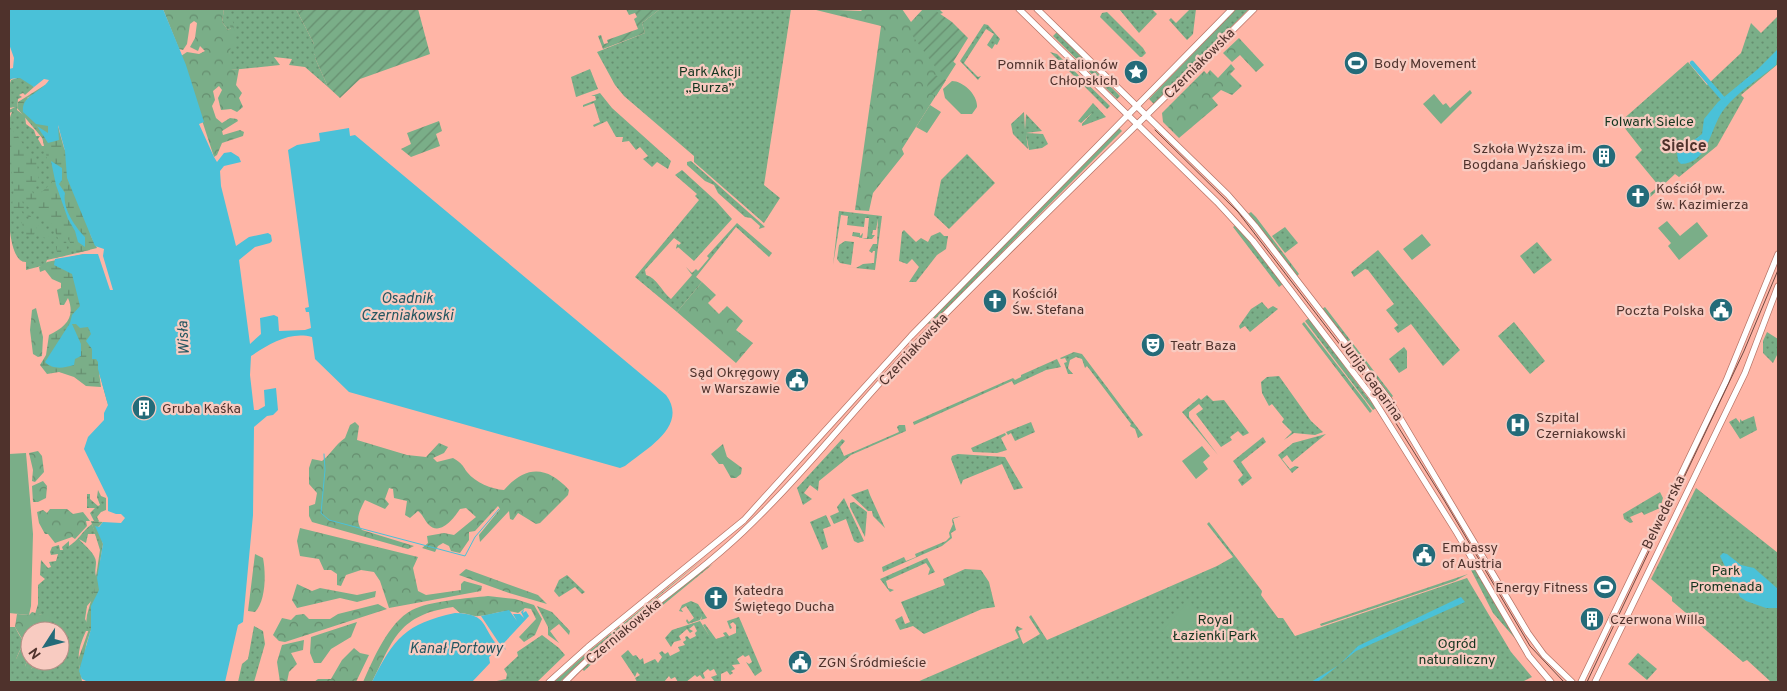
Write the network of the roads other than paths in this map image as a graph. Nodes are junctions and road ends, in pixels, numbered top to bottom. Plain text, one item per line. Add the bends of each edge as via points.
1 (1019, 9) edge
2 (1037, 9) edge
3 (1232, 9) edge
4 (1254, 9) edge
5 (1135, 106) junction
6 (1127, 115) junction
7 (1147, 116) junction
8 (1138, 124) junction
9 (1778, 254) edge
10 (1778, 286) edge
11 (549, 682) edge
12 (565, 682) edge
13 (1551, 682) edge
14 (1572, 682) edge
15 (1581, 682) edge
16 (1595, 682) edge

1 - 6 main road, Jurija Gagarina
2 - 5 main road, Jurija Gagarina
3 - 5 main road, Czerniakowska
4 - 7 main road, Czerniakowska
5 - 6 main road, Czerniakowska
5 - 7 main road, Jurija Gagarina
6 - 8 main road, Jurija Gagarina
6 - 11 main road, Czerniakowska via 911,336 744,520
7 - 8 main road, Czerniakowska
7 - 14 main road, Jurija Gagarina via 1244,211 1381,389 1528,633 1544,655
8 - 12 main road, Czerniakowska via 914,346 750,525 598,650
8 - 13 main road, Jurija Gagarina via 1249,236 1365,387 1457,533 1530,659
9 - 15 main road, Belwederska via 1727,378
10 - 16 main road, Belwederska via 1744,373

